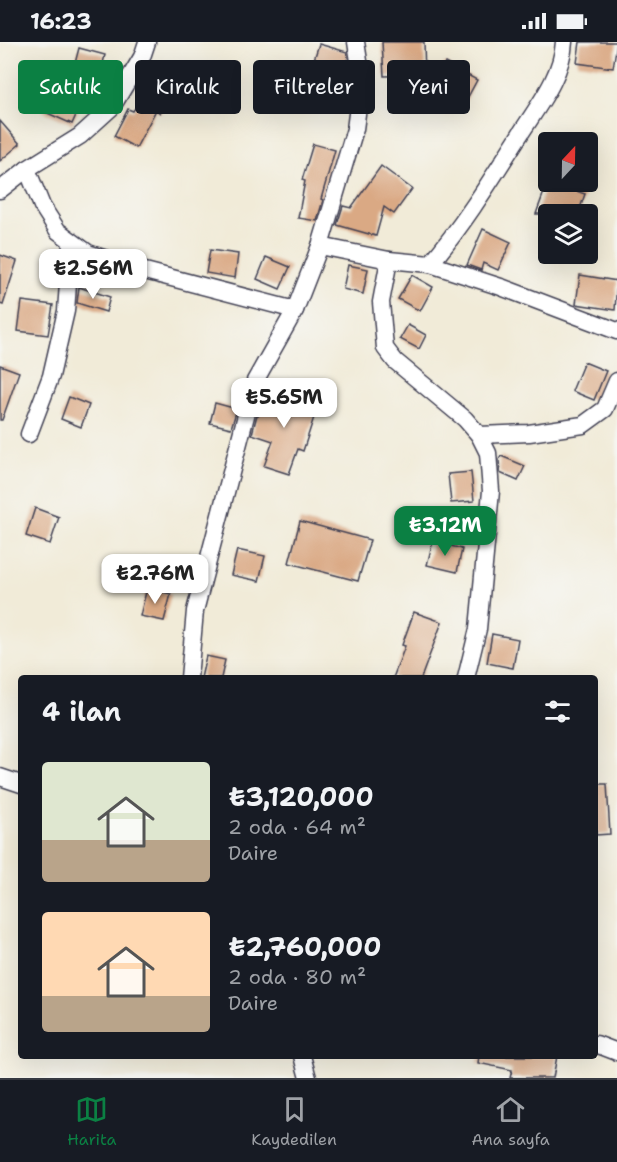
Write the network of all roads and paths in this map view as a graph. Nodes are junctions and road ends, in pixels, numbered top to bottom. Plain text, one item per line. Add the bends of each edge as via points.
1 (147, 42) edge
2 (356, 42) edge
3 (564, 42) edge
4 (27, 169) junction
5 (0, 190) edge
6 (71, 243) junction
7 (320, 246) junction
8 (390, 260) junction
9 (429, 264) junction
10 (295, 310) junction
11 (617, 331) edge
12 (617, 381) edge
13 (29, 434) dead end
14 (479, 435) junction
15 (189, 675) edge
16 (467, 675) edge
17 (0, 777) edge
18 (18, 783) edge
19 (598, 1045) edge
20 (617, 1052) edge
21 (303, 1059) edge
22 (308, 1078) edge

1 - 4 street via 112,107 80,136
2 - 7 street via 359,99 355,129
3 - 9 street via 554,81 473,210
4 - 5 street
4 - 6 street via 42,206
6 - 10 street via 88,253 141,270
6 - 13 street via 66,311 51,376
7 - 8 street
7 - 10 street
8 - 9 street
8 - 14 street via 381,302 385,348
9 - 11 street
10 - 15 street via 255,381 195,611
12 - 14 street via 605,409 583,425
14 - 16 street via 488,453 491,491 478,629
17 - 18 street
19 - 20 street
21 - 22 street

